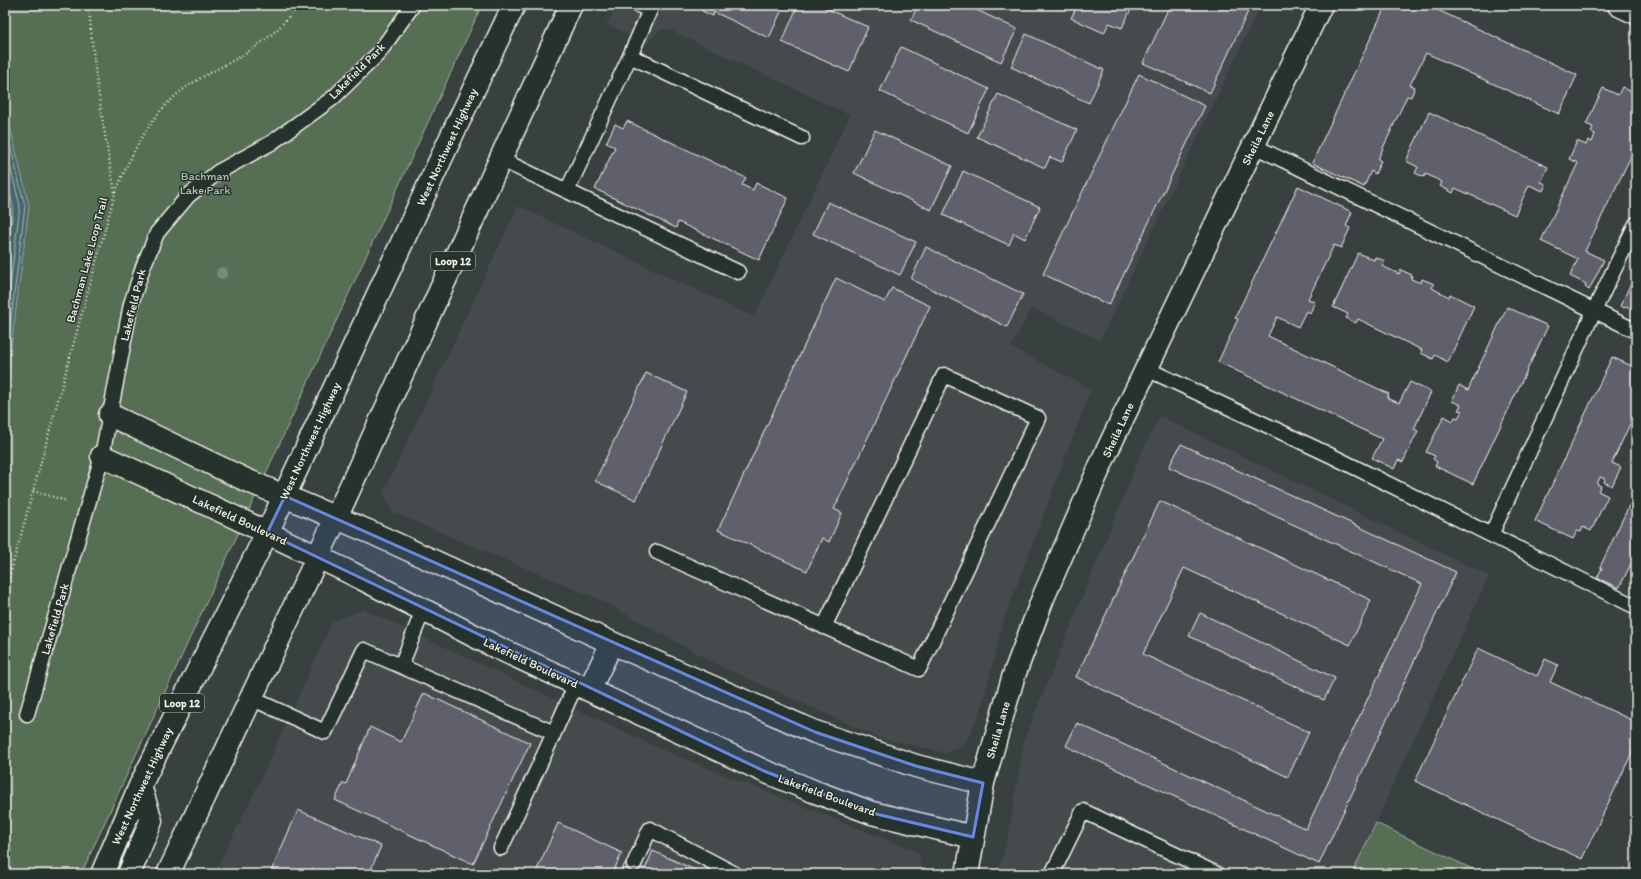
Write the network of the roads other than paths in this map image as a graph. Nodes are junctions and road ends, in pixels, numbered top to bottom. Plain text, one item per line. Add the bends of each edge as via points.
1 (413, 5) edge
2 (514, 5) edge
3 (571, 5) edge
4 (638, 5) edge
5 (1321, 5) edge
6 (1619, 5) edge
7 (1636, 13) edge
8 (630, 56) junction
9 (802, 138) dead end
10 (1254, 146) junction
11 (500, 159) junction
12 (567, 191) junction
13 (1636, 224) edge
14 (738, 272) dead end
15 (1594, 311) junction
16 (1636, 331) edge
17 (1147, 369) junction
18 (110, 414) junction
19 (102, 456) junction
20 (285, 496) junction
21 (336, 518) junction
22 (267, 533) junction
23 (1491, 535) junction
24 (656, 552) dead end
25 (317, 557) junction
26 (1636, 607) edge
27 (423, 610) junction
28 (824, 627) junction
29 (612, 643) junction
30 (401, 666) junction
31 (582, 687) junction
32 (251, 698) junction
33 (27, 714) dead end
34 (554, 733) junction
35 (983, 783) junction
36 (140, 786) junction
37 (973, 837) junction
38 (501, 848) dead end
39 (634, 864) dead end
40 (102, 874) edge
41 (129, 874) edge
42 (168, 874) edge
43 (735, 874) edge
44 (967, 874) edge
45 (1052, 874) edge
46 (1217, 874) edge

1 - 18 lane, Lakefield Park via 378,54 333,98 271,143 218,172 188,196 157,234 142,267 131,304
2 - 20 street, West Northwest Highway / Loop 12
3 - 11 street, Loop 12
4 - 8 lane via 650,10
5 - 10 street, Sheila Lane
6 - 7 street
8 - 9 lane
8 - 12 lane
10 - 15 lane
10 - 17 street, Sheila Lane
11 - 12 lane
11 - 21 street, Loop 12
12 - 14 lane
13 - 15 lane
15 - 16 lane
15 - 23 lane
17 - 23 lane via 1332,456
17 - 35 street, Sheila Lane via 1105,455 1043,598 1013,678
18 - 19 lane, Lakefield Park
18 - 20 street via 246,480
19 - 22 street, Lakefield Boulevard
19 - 33 lane, Lakefield Park
20 - 21 street
20 - 22 street, West Northwest Highway / Loop 12
21 - 25 street, Loop 12
21 - 29 street
22 - 25 street, Lakefield Boulevard
22 - 36 street, West Northwest Highway / Loop 12
23 - 26 lane
24 - 28 lane
25 - 27 street, Lakefield Boulevard
25 - 32 street, Loop 12
27 - 30 lane
27 - 31 street, Lakefield Boulevard
28 - 28 lane via 919,669 1038,418 944,375
29 - 31 street
29 - 35 street via 815,732 916,766
30 - 32 lane via 364,650 325,732
30 - 34 lane
31 - 34 lane
31 - 37 street, Lakefield Boulevard via 813,791 872,813
32 - 42 street, Loop 12
34 - 38 lane
35 - 37 street, Sheila Lane
36 - 40 street, West Northwest Highway / Loop 12
36 - 41 street via 151,821
37 - 44 street, Sheila Lane
39 - 43 lane via 650,829
45 - 46 lane via 1084,811

